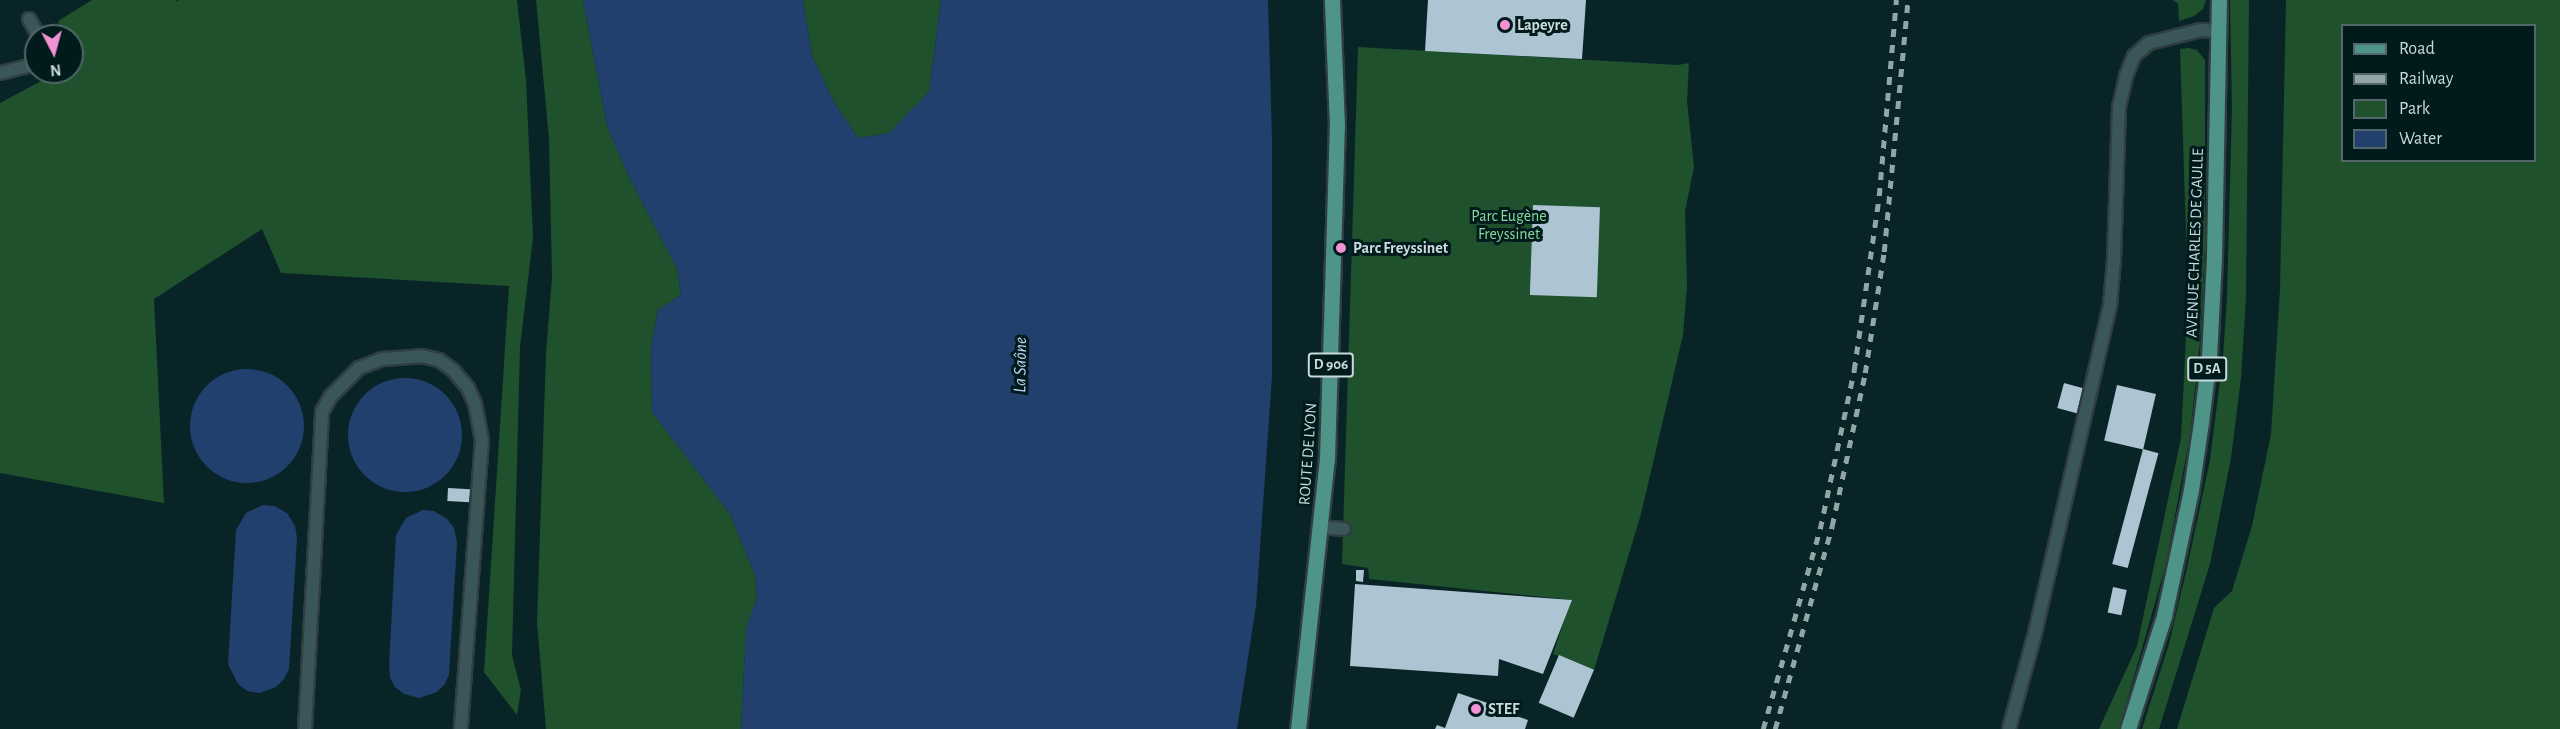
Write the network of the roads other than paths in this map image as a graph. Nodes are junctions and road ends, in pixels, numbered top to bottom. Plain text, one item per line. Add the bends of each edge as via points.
1 (1332, 0) edge
2 (2219, 0) edge
3 (29, 19) dead end
4 (32, 24) edge
5 (2218, 31) junction
6 (24, 67) edge
7 (0, 74) edge
8 (1320, 527) junction
9 (1344, 529) dead end
10 (305, 729) edge
11 (461, 729) edge
12 (1298, 729) edge
13 (2009, 729) edge
14 (2128, 729) edge

1 - 8 main road, ROUTE DE LYON / D 906 via 1336,126 1334,288 1327,459
2 - 5 main road, AVENUE CHARLES DE GAULLE / D 5A
3 - 4 lane
5 - 13 lane via 2201,30 2149,43 2134,56 2126,76 2119,107 2110,306
5 - 14 main road, AVENUE CHARLES DE GAULLE / D 5A via 2214,257 2201,422 2164,616
6 - 7 lane
8 - 9 lane
8 - 12 main road, ROUTE DE LYON / D 906
10 - 11 lane via 322,412 331,396 359,368 383,358 422,356 439,360 468,388 482,440

